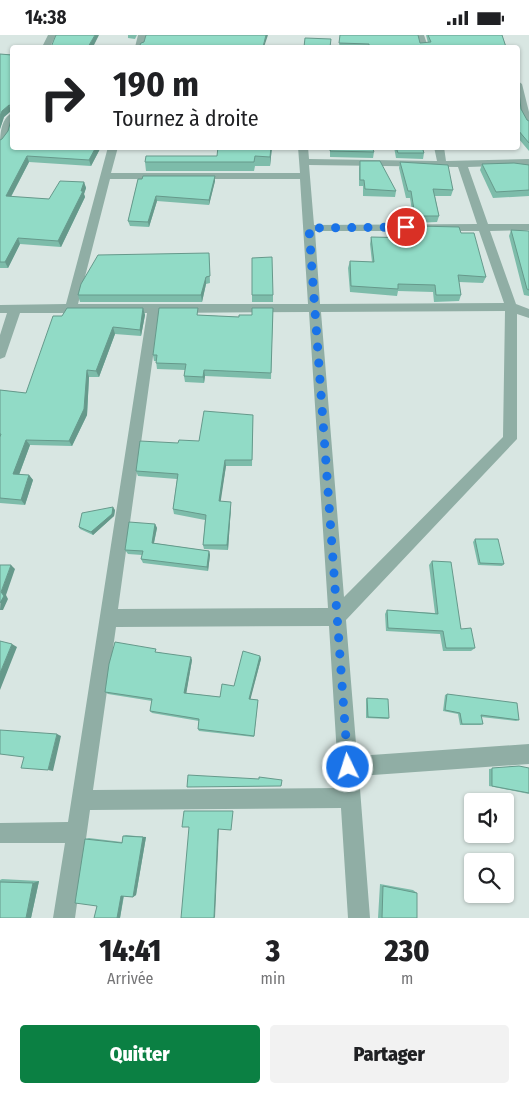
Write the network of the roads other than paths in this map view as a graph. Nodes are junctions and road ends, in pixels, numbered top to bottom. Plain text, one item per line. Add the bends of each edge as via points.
1 (520, 93) edge
2 (9, 121) edge
3 (529, 123) edge
4 (0, 143) edge
5 (112, 150) edge
6 (439, 150) edge
7 (529, 161) edge
8 (304, 162) edge
9 (442, 164) junction
10 (462, 164) junction
11 (105, 176) junction
12 (483, 227) junction
13 (529, 227) edge
14 (309, 228) junction
15 (511, 307) junction
16 (154, 308) junction
17 (315, 308) junction
18 (0, 309) edge
19 (15, 309) junction
20 (70, 309) junction
21 (529, 314) edge
22 (0, 354) edge
23 (337, 617) junction
24 (108, 618) junction
25 (529, 754) edge
26 (348, 767) junction
27 (351, 798) junction
28 (82, 800) junction
29 (77, 832) junction
30 (0, 833) edge
31 (64, 918) edge
32 (359, 918) edge

1 - 3 street
2 - 4 street
5 - 11 street
6 - 9 street
7 - 10 street
8 - 9 street
8 - 11 street
8 - 14 street
9 - 10 street
10 - 12 street
11 - 20 street
12 - 13 street
12 - 14 street
12 - 15 street
14 - 17 street
15 - 17 street
15 - 21 street
15 - 23 street via 510,439
16 - 17 street
16 - 20 street
16 - 24 street
17 - 23 street
18 - 19 street
19 - 20 street
19 - 22 street
23 - 24 street
23 - 26 street
24 - 28 street
25 - 26 street
26 - 27 street
27 - 28 street
27 - 32 street
28 - 29 street
29 - 30 street
29 - 31 street

